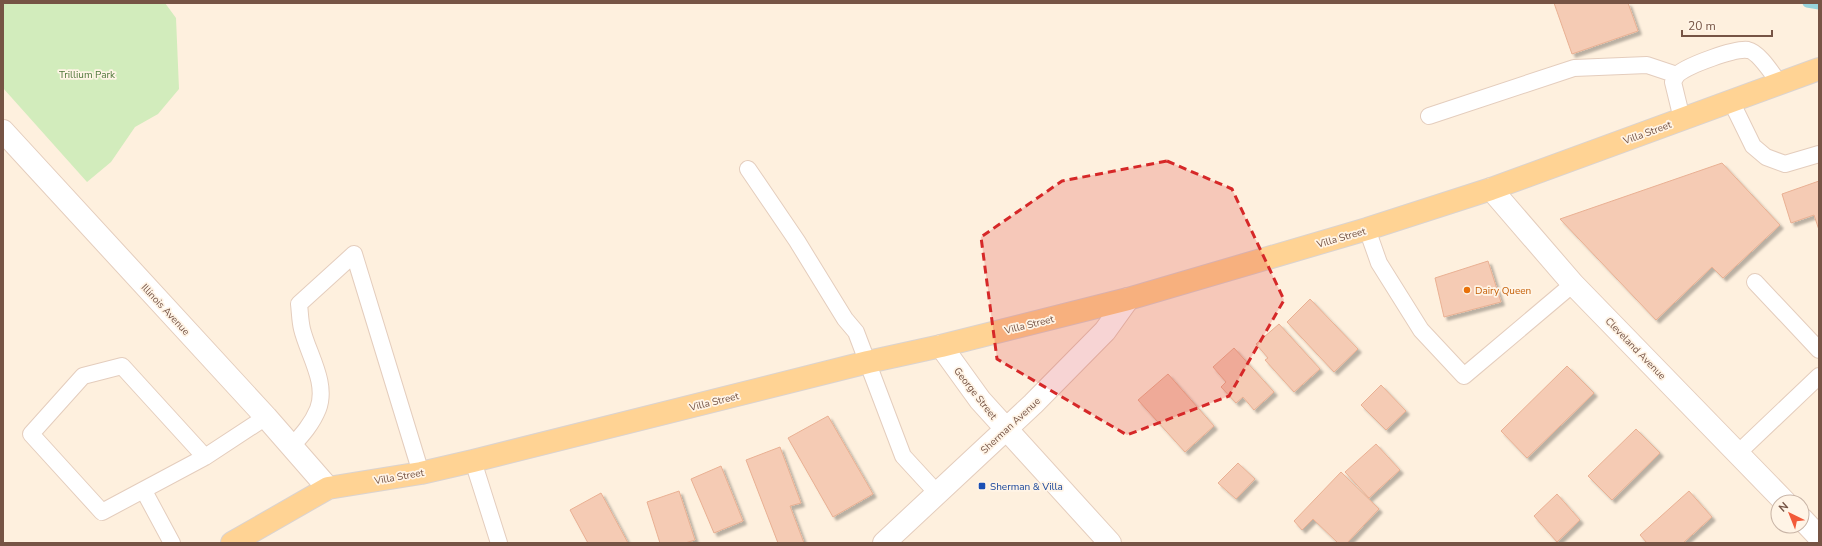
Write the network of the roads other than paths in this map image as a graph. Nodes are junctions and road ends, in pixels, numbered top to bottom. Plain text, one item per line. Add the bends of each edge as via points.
1 (1819, 69) edge
2 (1678, 75) junction
3 (1780, 84) junction
4 (1731, 101) junction
5 (1429, 116) dead end
6 (1682, 119) junction
7 (3, 130) edge
8 (1819, 154) edge
9 (748, 170) dead end
10 (1491, 189) junction
11 (1367, 229) junction
12 (1755, 282) dead end
13 (1573, 284) junction
14 (1128, 299) junction
15 (941, 346) junction
16 (1819, 350) edge
17 (868, 362) junction
18 (1819, 376) edge
19 (266, 417) junction
20 (1006, 430) junction
21 (292, 446) junction
22 (1738, 453) junction
23 (205, 457) junction
24 (473, 461) junction
25 (421, 473) junction
26 (328, 488) junction
27 (144, 491) junction
28 (937, 493) junction
29 (1777, 494) edge
30 (1810, 527) edge
31 (1819, 537) edge
32 (172, 543) edge
33 (232, 543) edge
34 (499, 543) edge
35 (884, 543) edge
36 (1110, 543) edge

1 - 3 main road, Villa Street
2 - 3 lane via 1691,67 1736,51 1749,50 1759,56
2 - 5 lane via 1647,65 1574,68
2 - 6 lane via 1673,82
3 - 4 main road, Villa Street
4 - 6 main road, Villa Street
4 - 8 lane via 1753,146 1766,157 1785,164
6 - 10 main road, Villa Street
7 - 19 street, Illinois Avenue
9 - 17 lane via 856,332
10 - 11 main road, Villa Street
10 - 13 street, Cleveland Avenue
11 - 13 lane via 1379,263 1421,330 1464,376
11 - 14 main road, Villa Street
12 - 16 lane
13 - 22 street, Cleveland Avenue
14 - 15 main road, Villa Street
14 - 20 street, Sherman Avenue via 1105,331
15 - 17 main road, Villa Street
15 - 20 street, George Street via 972,391
17 - 24 main road, Villa Street
17 - 28 lane via 903,456
18 - 22 lane
19 - 21 street, Illinois Avenue
19 - 23 lane
20 - 28 street, Sherman Avenue
20 - 36 street, George Street
21 - 25 lane via 310,424 318,408 320,393 316,370 302,329 300,304 354,254
21 - 26 street, Illinois Avenue
22 - 29 street, Cleveland Avenue
23 - 27 lane
23 - 27 lane via 122,366 83,376 31,434 102,512
24 - 25 main road, Villa Street
24 - 34 lane
25 - 26 main road, Villa Street
26 - 33 main road, Villa Street
27 - 32 lane
28 - 35 street, Sherman Avenue
30 - 31 street

